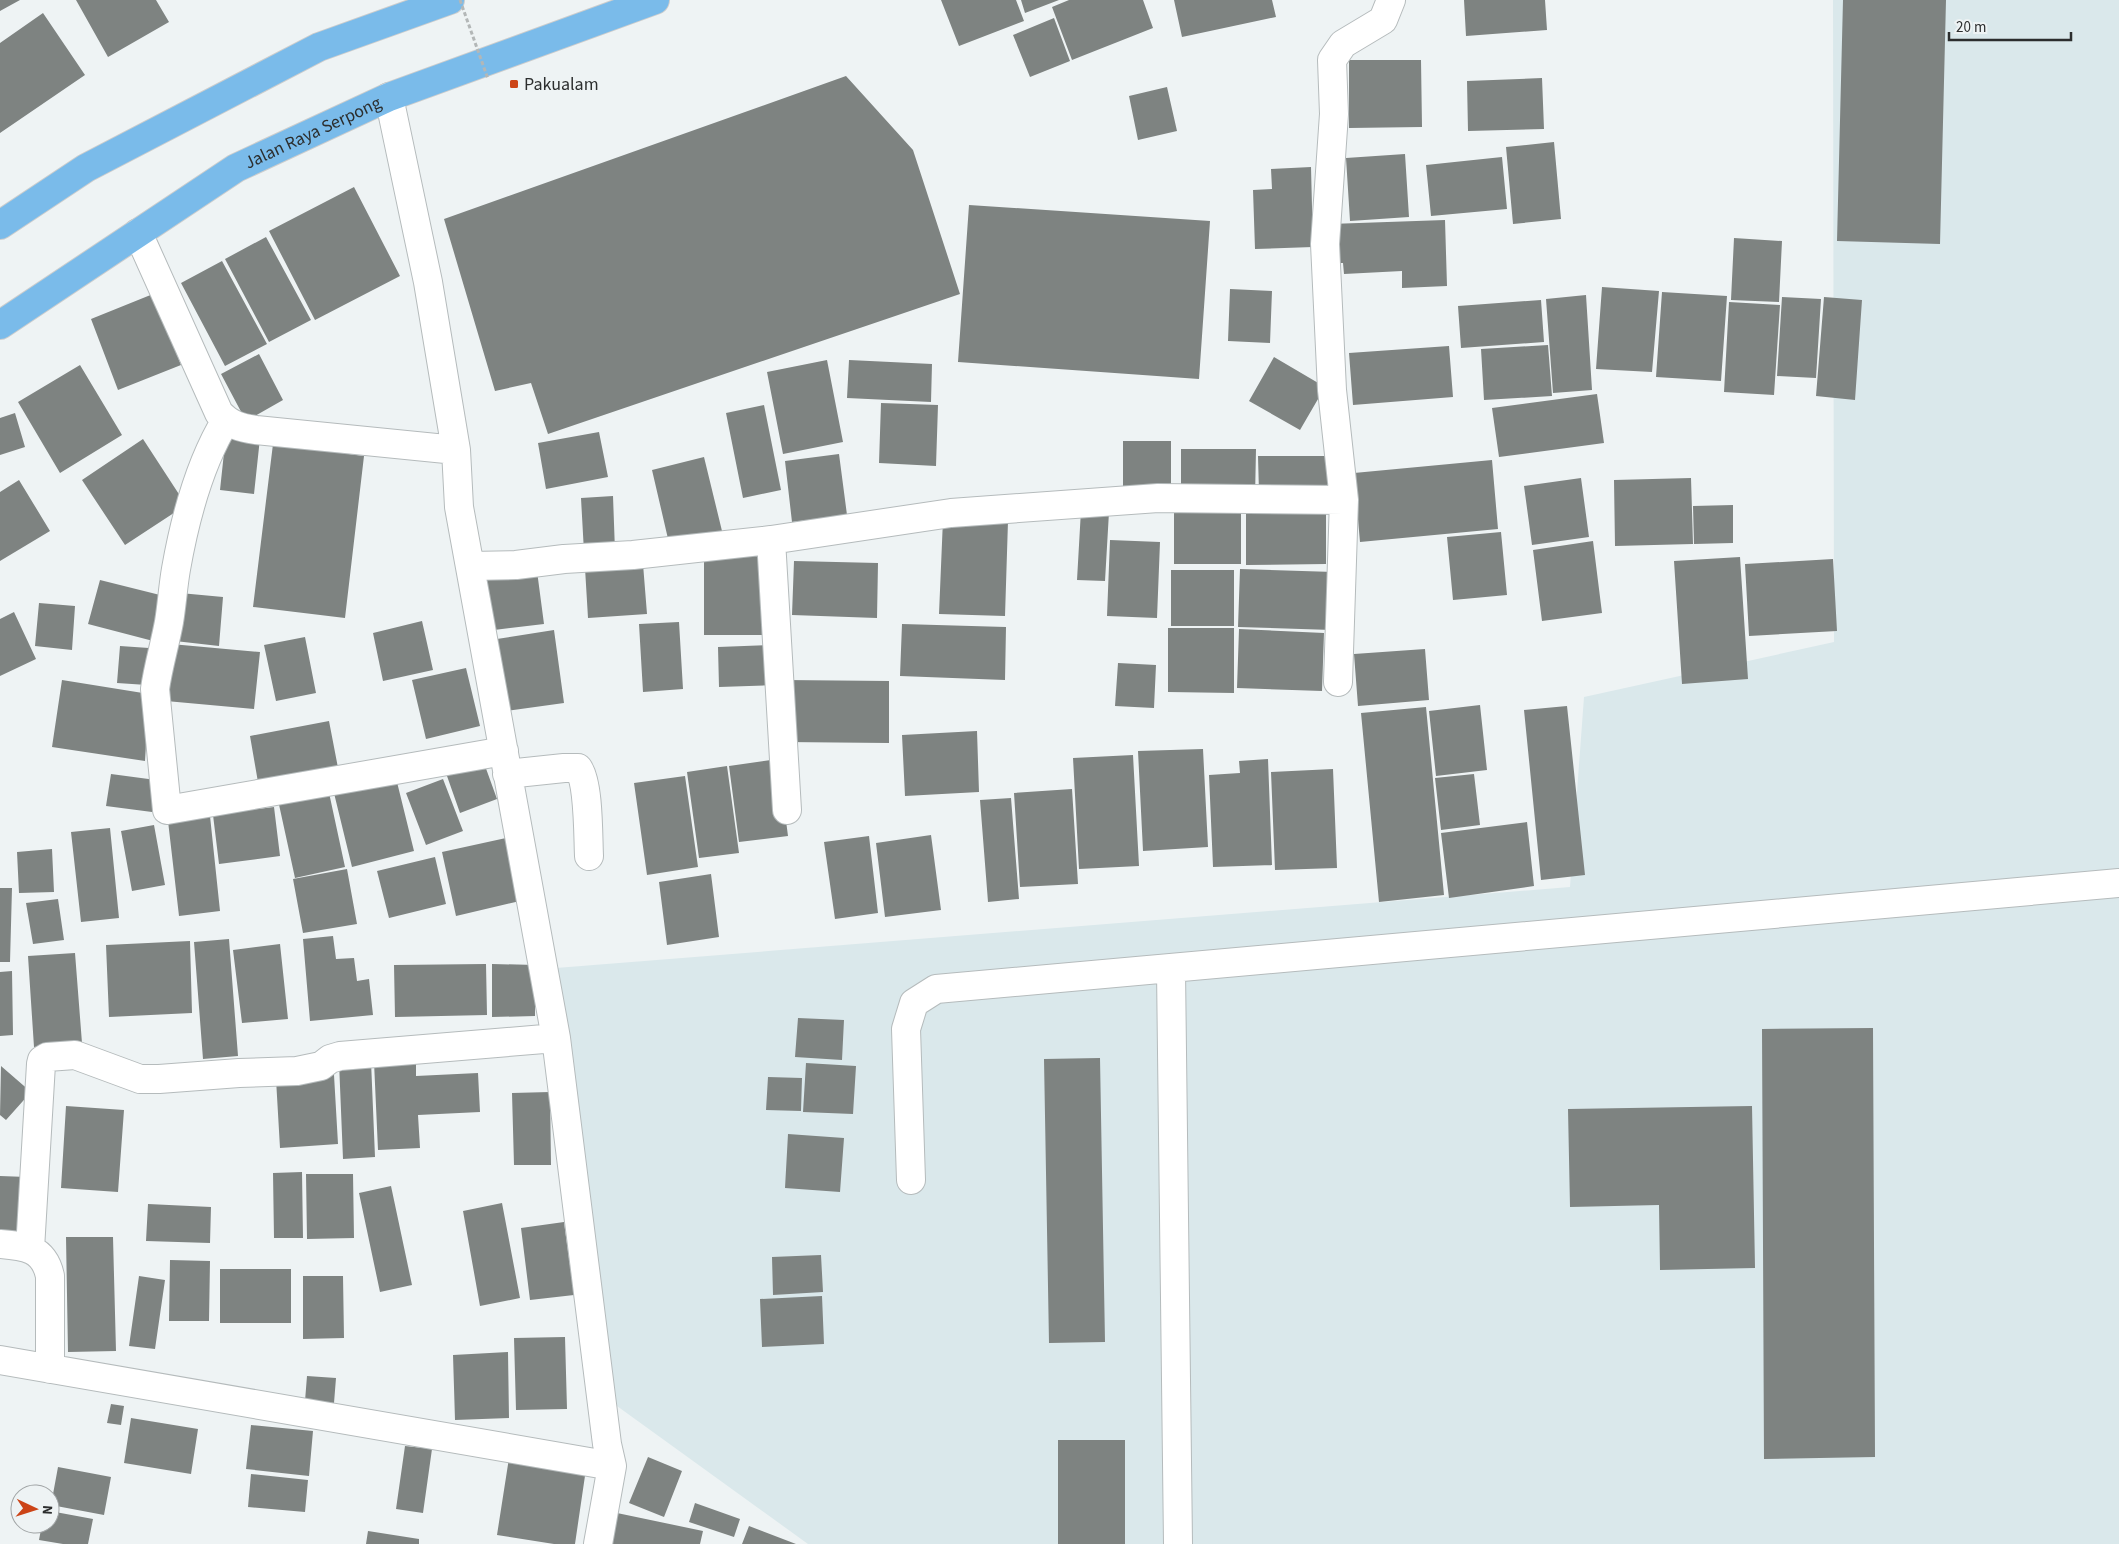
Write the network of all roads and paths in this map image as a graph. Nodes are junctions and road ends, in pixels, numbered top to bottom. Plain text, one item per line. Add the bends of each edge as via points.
1 (450, 0) edge
2 (460, 0) edge
3 (655, 0) edge
4 (1391, 0) edge
5 (488, 79) dead end
6 (389, 97) junction
7 (0, 225) edge
8 (138, 233) junction
9 (0, 325) edge
10 (226, 420) junction
11 (456, 450) junction
12 (1344, 500) junction
13 (771, 540) junction
14 (470, 566) junction
15 (1338, 682) dead end
16 (506, 762) junction
17 (787, 810) dead end
18 (589, 856) dead end
19 (2119, 884) edge
20 (1171, 970) junction
21 (556, 1038) junction
22 (911, 1180) dead end
23 (0, 1244) edge
24 (30, 1249) junction
25 (0, 1360) edge
26 (50, 1369) junction
27 (612, 1466) junction
28 (598, 1544) edge
29 (1178, 1544) edge

1 - 7 main road via 320,47 86,168
2 - 5 path, bridge
3 - 6 main road, Jalan Raya Serpong
4 - 12 street via 1383,20 1343,44 1332,60 1334,114 1325,244 1332,390
6 - 8 main road, Jalan Raya Serpong via 236,168
6 - 11 street via 428,282
8 - 9 main road, Jalan Raya Serpong
8 - 10 street via 219,413
10 - 11 street via 241,428 256,430
10 - 16 street via 212,442 195,490 176,569 158,670 155,690 167,810
11 - 14 street via 459,507
12 - 13 street via 1129,500 951,513
12 - 15 street
13 - 14 street via 633,555
13 - 17 street
14 - 16 street
16 - 18 street via 578,768 586,797
16 - 21 street
19 - 20 street
20 - 22 street via 936,989 914,1002 906,1028
20 - 29 street
21 - 24 street via 340,1056 321,1066 297,1072 159,1080 140,1079 75,1055 47,1057 41,1064
21 - 27 street via 606,1444
23 - 24 street
24 - 26 street via 41,1254 50,1276
25 - 26 street
26 - 27 street
27 - 28 street

